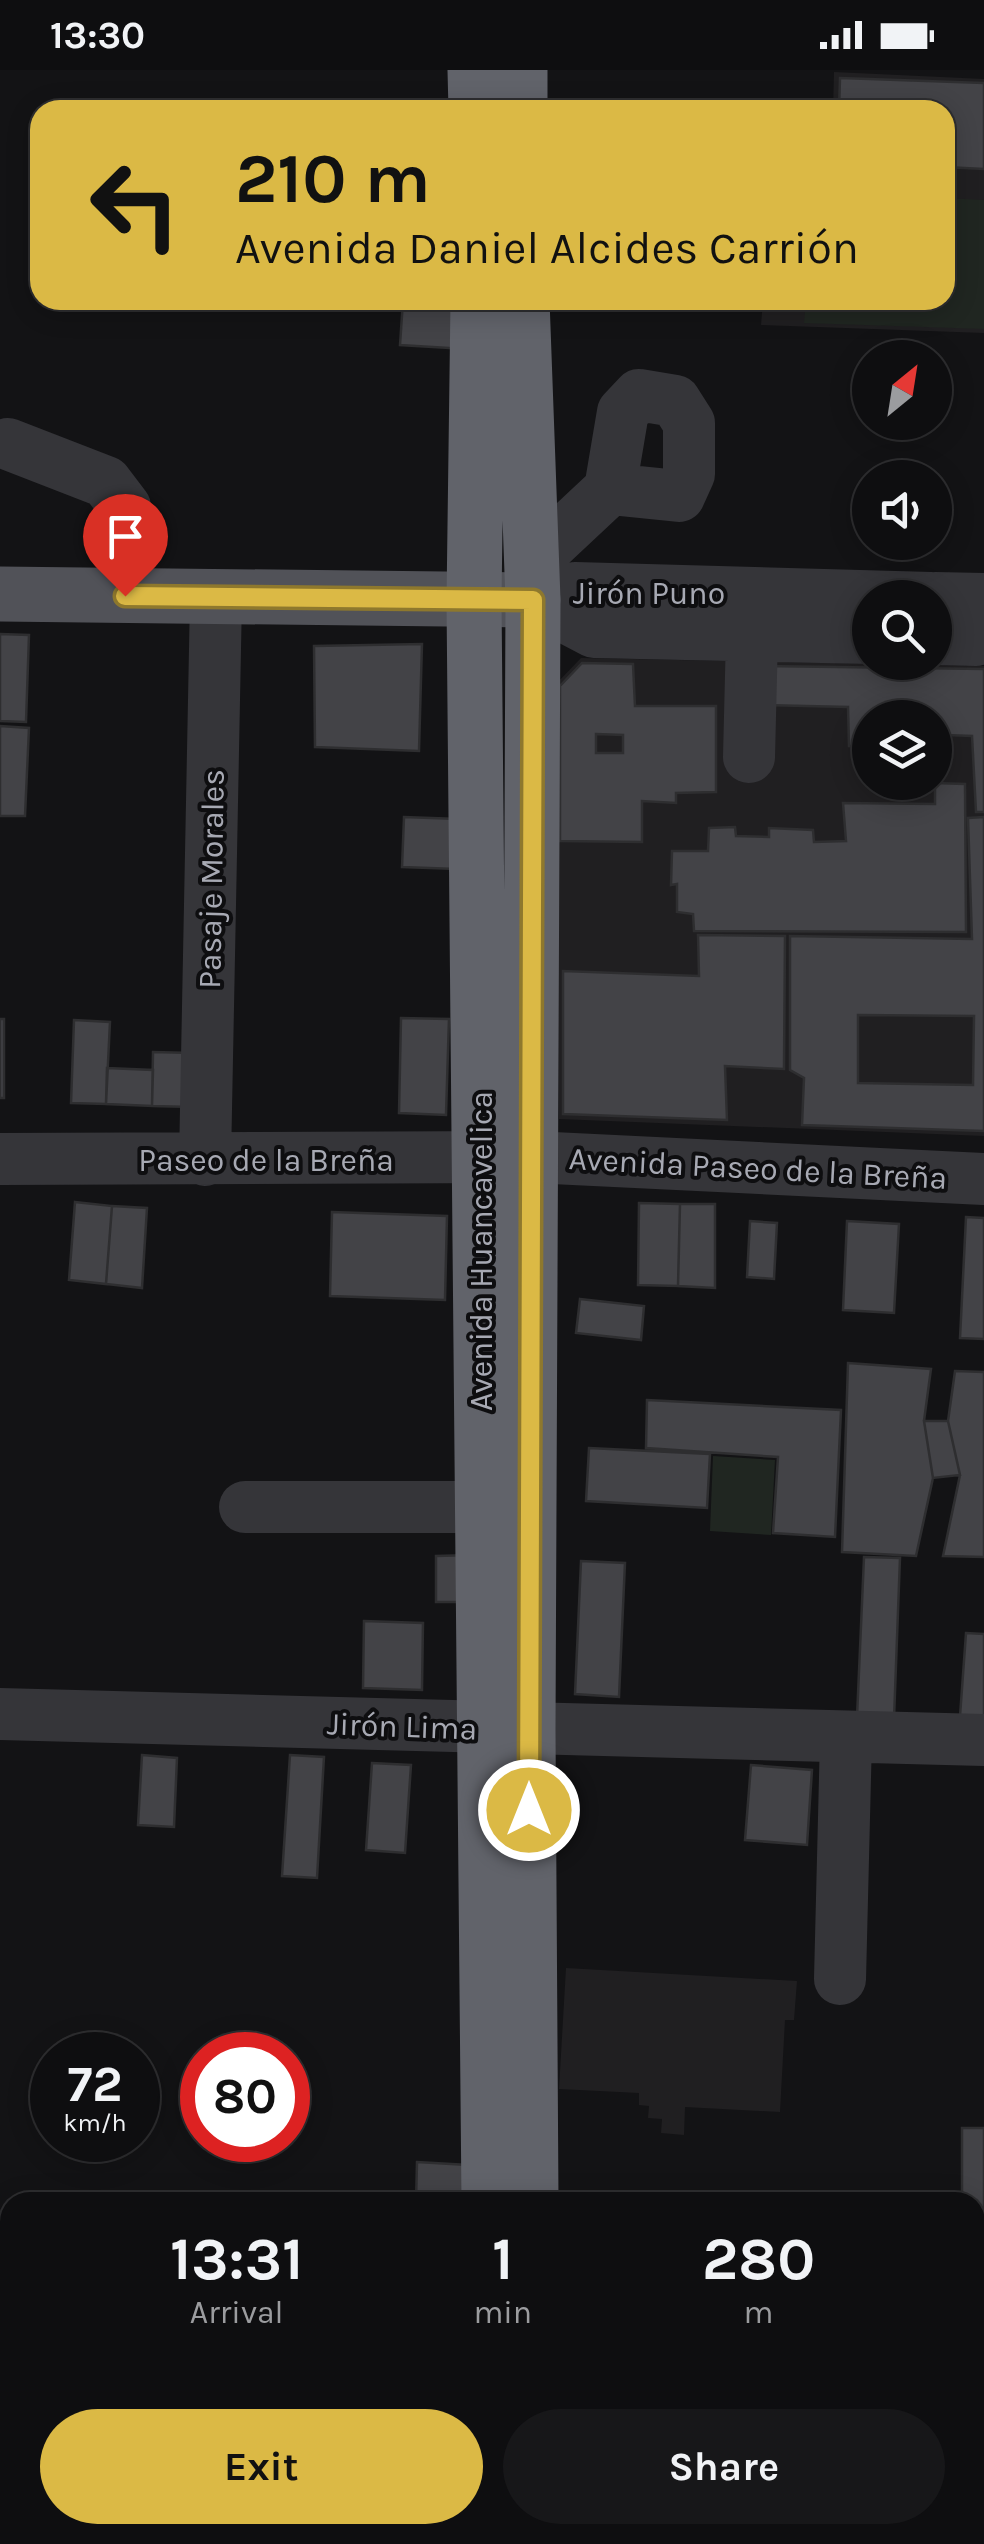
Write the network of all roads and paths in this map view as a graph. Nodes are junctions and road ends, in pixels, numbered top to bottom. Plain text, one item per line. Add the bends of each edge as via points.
1 (475, 70) edge
2 (520, 70) edge
3 (476, 100) edge
4 (520, 100) edge
5 (478, 310) edge
6 (522, 310) edge
7 (8, 444) dead end
8 (610, 489) dead end
9 (532, 581) junction
10 (0, 594) edge
11 (125, 596) junction
12 (852, 596) edge
13 (216, 598) junction
14 (952, 598) edge
15 (984, 599) edge
16 (474, 600) junction
17 (752, 635) junction
18 (984, 637) edge
19 (852, 638) edge
20 (952, 639) edge
21 (749, 758) dead end
22 (507, 1158) junction
23 (0, 1159) edge
24 (206, 1160) junction
25 (984, 1179) edge
26 (482, 1506) junction
27 (245, 1507) dead end
28 (0, 1714) edge
29 (506, 1729) junction
30 (846, 1737) junction
31 (984, 1740) edge
32 (840, 1979) dead end
33 (489, 2192) edge
34 (530, 2192) edge

1 - 3 highway
2 - 4 highway
5 - 16 highway, Avenida Huancavelica
6 - 9 highway, Avenida Huancavelica
7 - 11 street via 106,482 124,507
8 - 9 street
9 - 12 street, Jirón Puno via 575,588
9 - 16 main road
9 - 17 street, Jirón Puno via 594,632
9 - 22 highway, Avenida Huancavelica
10 - 11 main road
11 - 13 main road
13 - 16 main road
13 - 24 street, Pasaje Morales
14 - 15 street, Jirón Puno
16 - 22 highway, Avenida Huancavelica
17 - 19 street, Jirón Puno
17 - 21 street
18 - 20 street
22 - 24 street, Paseo de la Breña
22 - 25 street, Avenida Paseo de la Breña
22 - 26 highway, Avenida Huancavelica
22 - 29 highway, Avenida Huancavelica
23 - 24 street, Paseo de la Breña
26 - 27 street
26 - 29 highway, Avenida Huancavelica
28 - 29 street, Jirón Lima
29 - 30 street, Jirón Lima
29 - 33 highway, Avenida Huancavelica
29 - 34 highway, Avenida Huancavelica
30 - 31 street, Jirón Lima
30 - 32 street

